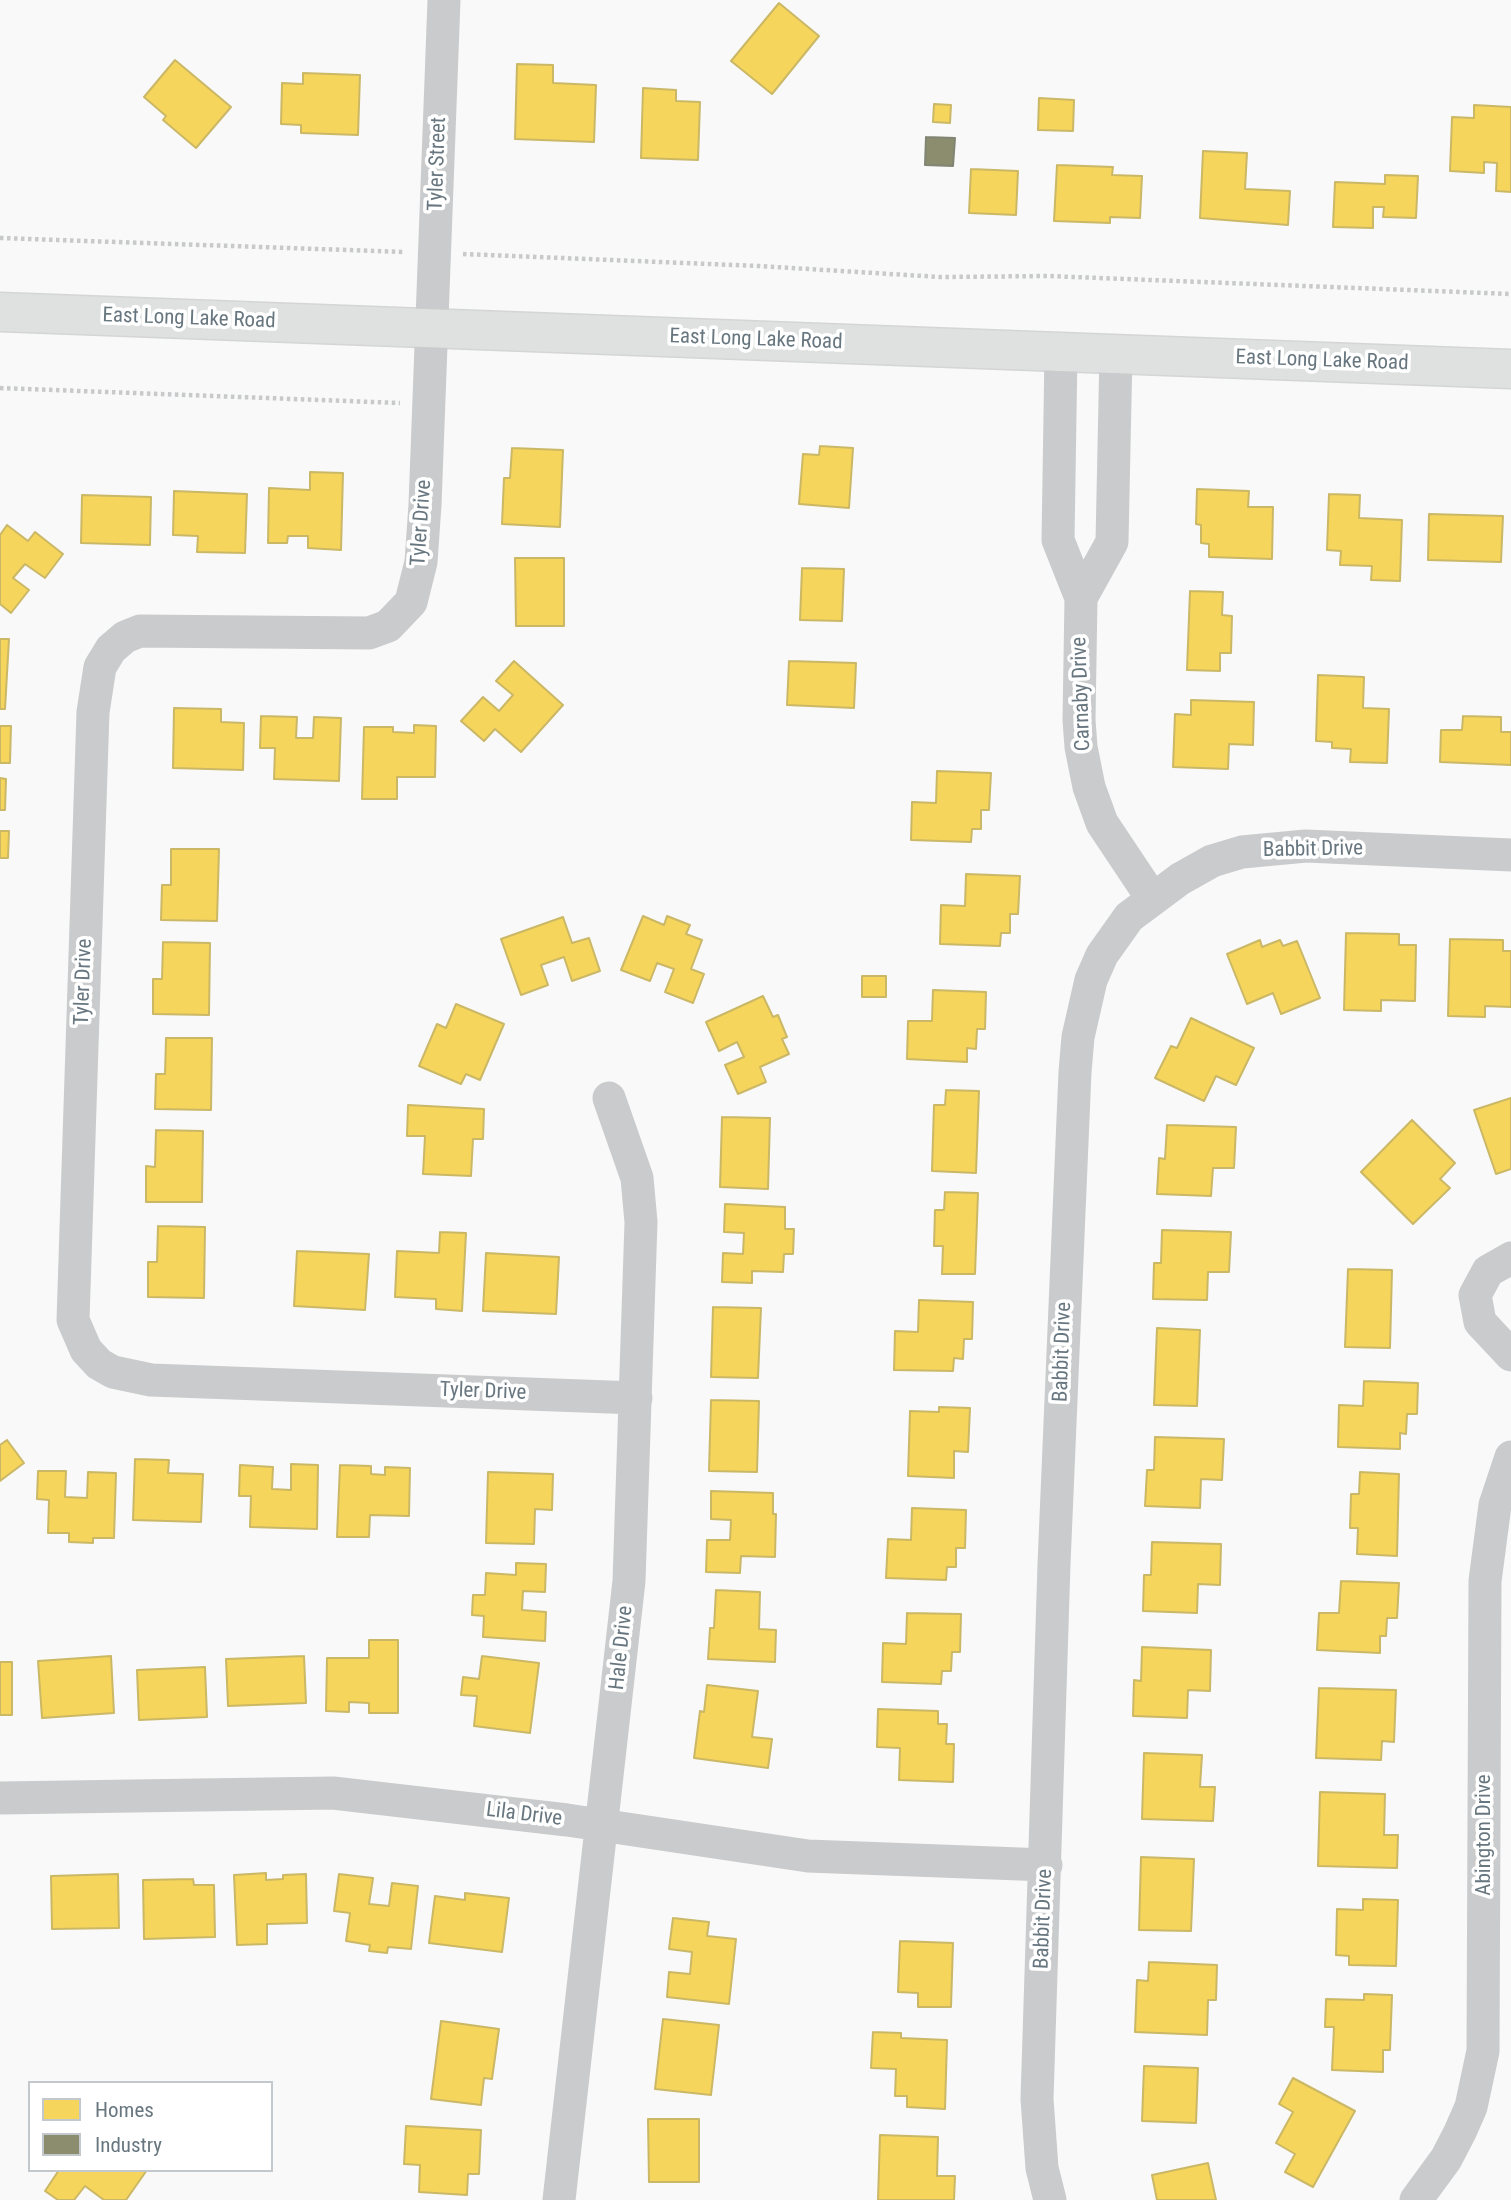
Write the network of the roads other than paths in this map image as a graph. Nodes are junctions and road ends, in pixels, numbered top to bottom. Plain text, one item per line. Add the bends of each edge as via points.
1 (444, 0) edge
2 (0, 312) edge
3 (432, 327) junction
4 (1061, 352) junction
5 (1116, 353) junction
6 (1511, 369) edge
7 (1081, 598) junction
8 (1511, 855) edge
9 (1152, 898) junction
10 (609, 1098) dead end
11 (1511, 1258) edge
12 (1511, 1355) edge
13 (636, 1398) junction
14 (1511, 1457) edge
15 (1498, 1693) edge
16 (0, 1798) edge
17 (602, 1825) junction
18 (1046, 1865) junction
19 (559, 2200) edge
20 (1050, 2200) edge
21 (1416, 2200) edge

1 - 3 street, Tyler Street
2 - 3 main road, East Long Lake Road
3 - 4 main road, East Long Lake Road
3 - 13 street, Tyler Drive via 421,562 416,588 401,615 388,626 356,634 140,631 111,649 100,667 93,712 74,1320 86,1350 99,1364 113,1372 151,1380
4 - 5 main road, East Long Lake Road
4 - 7 street, Carnaby Drive via 1058,540
5 - 6 main road, East Long Lake Road
5 - 7 street, Carnaby Drive via 1112,542
7 - 9 street, Carnaby Drive via 1079,720 1089,787 1102,823
8 - 9 street, Babbit Drive via 1274,848 1213,862
9 - 18 street, Babbit Drive via 1129,917 1102,955 1088,989 1078,1037 1054,1564
10 - 13 street, Hale Drive via 637,1178 641,1236
11 - 12 street via 1488,1271 1475,1295 1480,1322
13 - 17 street, Hale Drive via 629,1581
14 - 15 street, Abington Drive via 1495,1505 1485,1581
15 - 21 street, Abington Drive via 1483,2051 1471,2107 1460,2132
16 - 17 street, Lila Drive via 333,1793
17 - 18 street, Lila Drive via 808,1856
17 - 19 street, Hale Drive
18 - 20 street, Babbit Drive via 1037,2099 1042,2168

